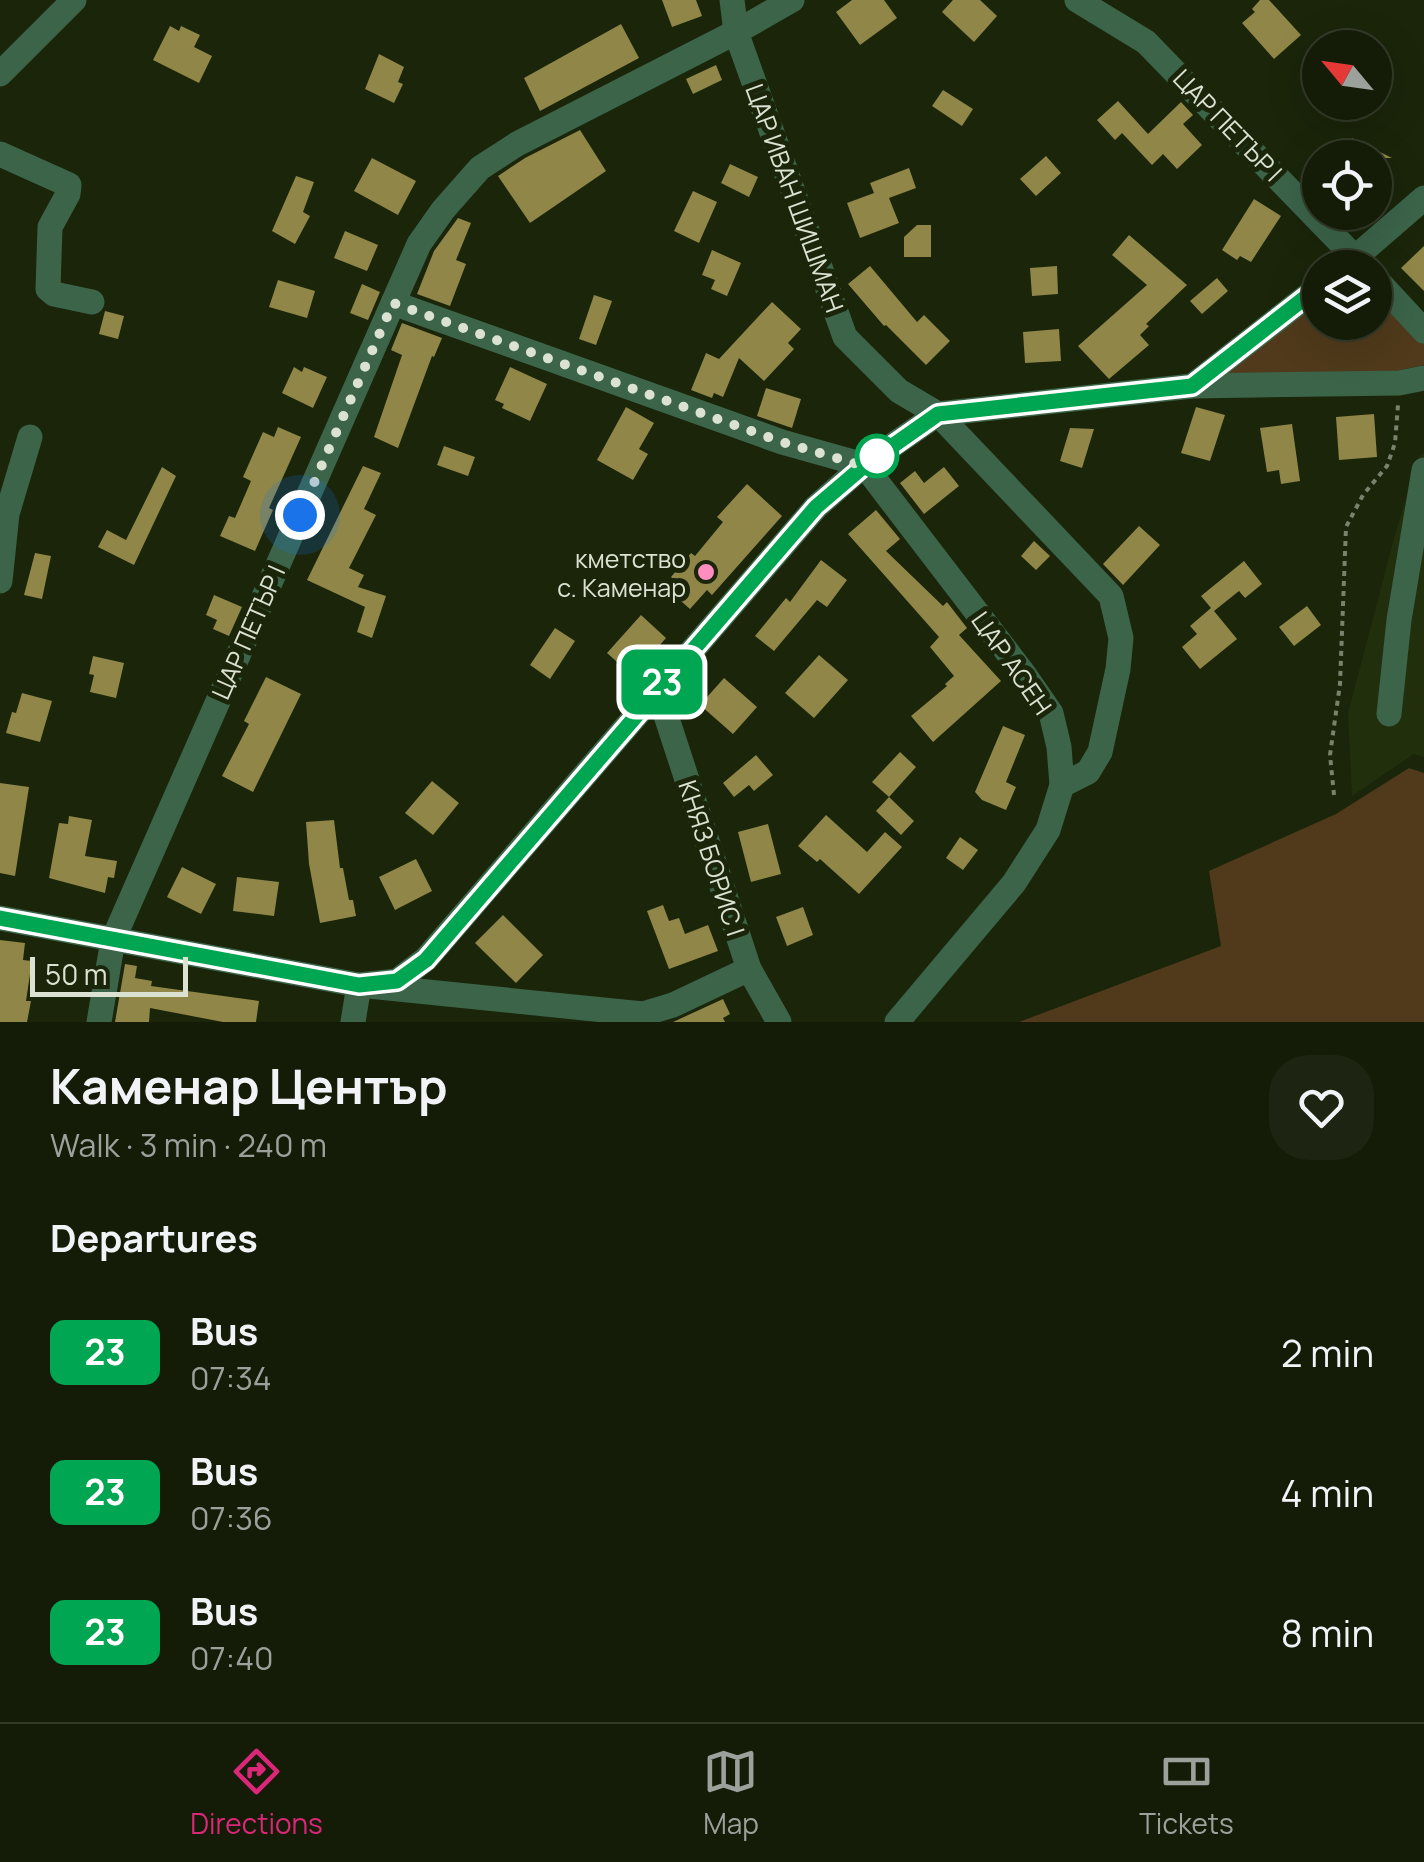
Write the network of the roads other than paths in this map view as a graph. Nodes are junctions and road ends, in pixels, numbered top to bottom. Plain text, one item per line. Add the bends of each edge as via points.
1 (74, 0) edge
2 (732, 0) edge
3 (792, 0) edge
4 (1078, 0) edge
5 (736, 32) junction
6 (0, 74) edge
7 (0, 154) edge
8 (1424, 198) edge
9 (1342, 250) edge
10 (1370, 250) edge
11 (1392, 296) edge
12 (1302, 300) edge
13 (92, 302) dead end
14 (393, 303) junction
15 (1424, 330) edge
16 (1417, 382) edge
17 (1192, 386) junction
18 (938, 414) junction
19 (30, 437) dead end
20 (864, 466) junction
21 (1424, 470) edge
22 (0, 581) edge
23 (656, 688) junction
24 (1389, 714) dead end
25 (1062, 785) junction
26 (0, 918) edge
27 (113, 940) junction
28 (749, 968) junction
29 (359, 985) junction
30 (100, 1022) edge
31 (354, 1022) edge
32 (779, 1022) edge
33 (897, 1022) edge

1 - 6 street
2 - 5 street, ЦАР ИВАН ШИШМАН
3 - 5 street, ЦАР ПЕТЪР I
4 - 9 street, ЦАР ПЕТЪР I via 1146,42
5 - 14 street, ЦАР ПЕТЪР I via 480,168 418,244
5 - 18 street, ЦАР ИВАН ШИШМАН via 845,337 899,391
7 - 13 street via 68,185 50,227 48,288
8 - 10 street
11 - 15 street
12 - 17 street
14 - 20 street
14 - 27 street, ЦАР ПЕТЪР I
16 - 17 street
17 - 18 street
18 - 20 street
18 - 25 street, ЦАР ИВАН ШИШМАН via 1111,596 1121,638 1100,752 1088,772
19 - 22 street via 7,514
20 - 23 street via 816,507
20 - 25 street, ЦАР АСЕН via 1050,713
21 - 24 street
23 - 28 street, КНЯЗ БОРИС I
23 - 29 street via 426,960 397,981
25 - 33 street, ЦАР АСЕН via 1048,830 1023,870
26 - 27 street
27 - 29 street
27 - 30 street, ЦАР ПЕТЪР I
28 - 29 street via 643,1014
28 - 32 street, КНЯЗ БОРИС I
29 - 31 street

